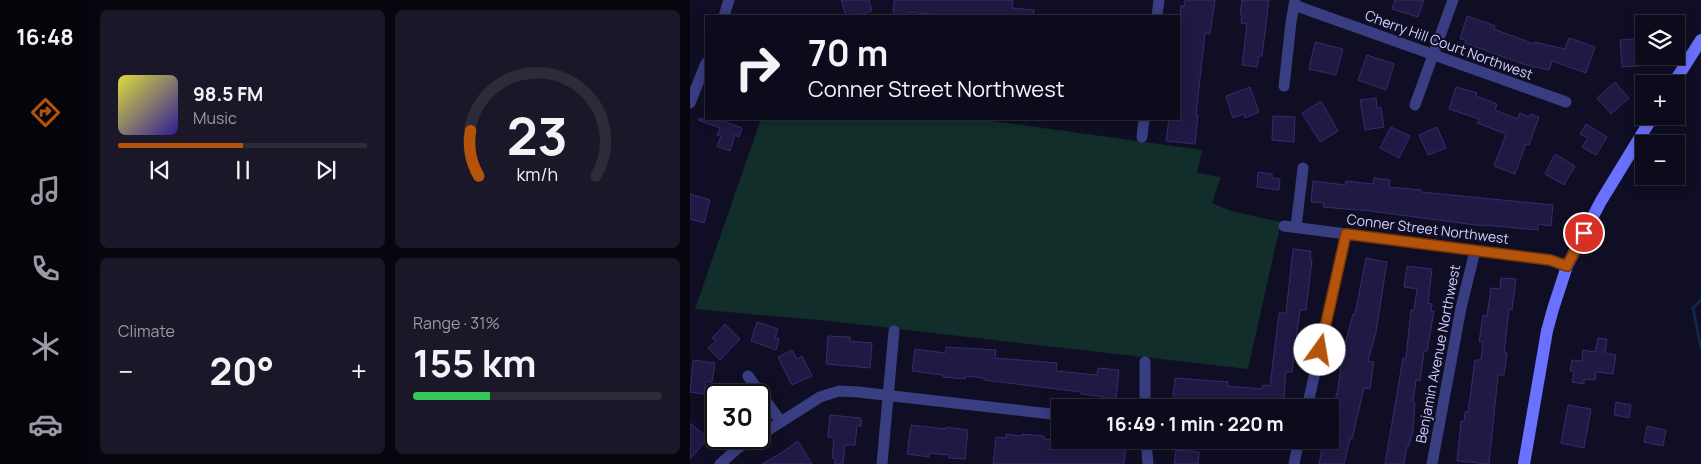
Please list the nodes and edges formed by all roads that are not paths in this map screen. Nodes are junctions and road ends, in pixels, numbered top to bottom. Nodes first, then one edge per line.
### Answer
1 (729, 0) edge
2 (1159, 0) edge
3 (1453, 0) edge
4 (1294, 3) edge
5 (724, 15) edge
6 (1157, 15) edge
7 (1701, 40) edge
8 (1434, 55) junction
9 (705, 66) edge
10 (1679, 75) edge
11 (1284, 86) dead end
12 (1566, 102) dead end
13 (690, 103) edge
14 (1415, 105) dead end
15 (1144, 120) edge
16 (1647, 125) edge
17 (1142, 137) dead end
18 (1303, 168) dead end
19 (1346, 234) junction
20 (1475, 251) junction
21 (1567, 266) junction
22 (894, 331) dead end
23 (1145, 362) dead end
24 (748, 376) dead end
25 (888, 396) junction
26 (1145, 399) edge
27 (1309, 399) edge
28 (1051, 415) edge
29 (781, 422) junction
30 (770, 429) edge
31 (737, 449) edge
32 (1147, 449) edge
33 (1297, 449) edge
34 (720, 464) edge
35 (882, 464) edge
36 (1148, 464) edge
37 (1294, 464) edge
38 (1432, 464) edge
39 (1524, 464) edge

1 - 5 street
2 - 6 street
3 - 8 street
4 - 8 street, Cherry Hill Court Northwest
4 - 11 street
7 - 10 street
8 - 12 street, Cherry Hill Court Northwest
8 - 14 street
9 - 13 street
15 - 17 street
16 - 21 street
18 - 19 street, Conner Street Northwest
19 - 20 street, Conner Street Northwest
19 - 27 street
20 - 21 street, Conner Street Northwest
20 - 38 street, Benjamin Avenue Northwest
21 - 39 street
22 - 25 street
23 - 26 street
24 - 29 street
25 - 28 street
25 - 29 street
25 - 35 street
29 - 30 street
31 - 34 street
32 - 36 street
33 - 37 street

